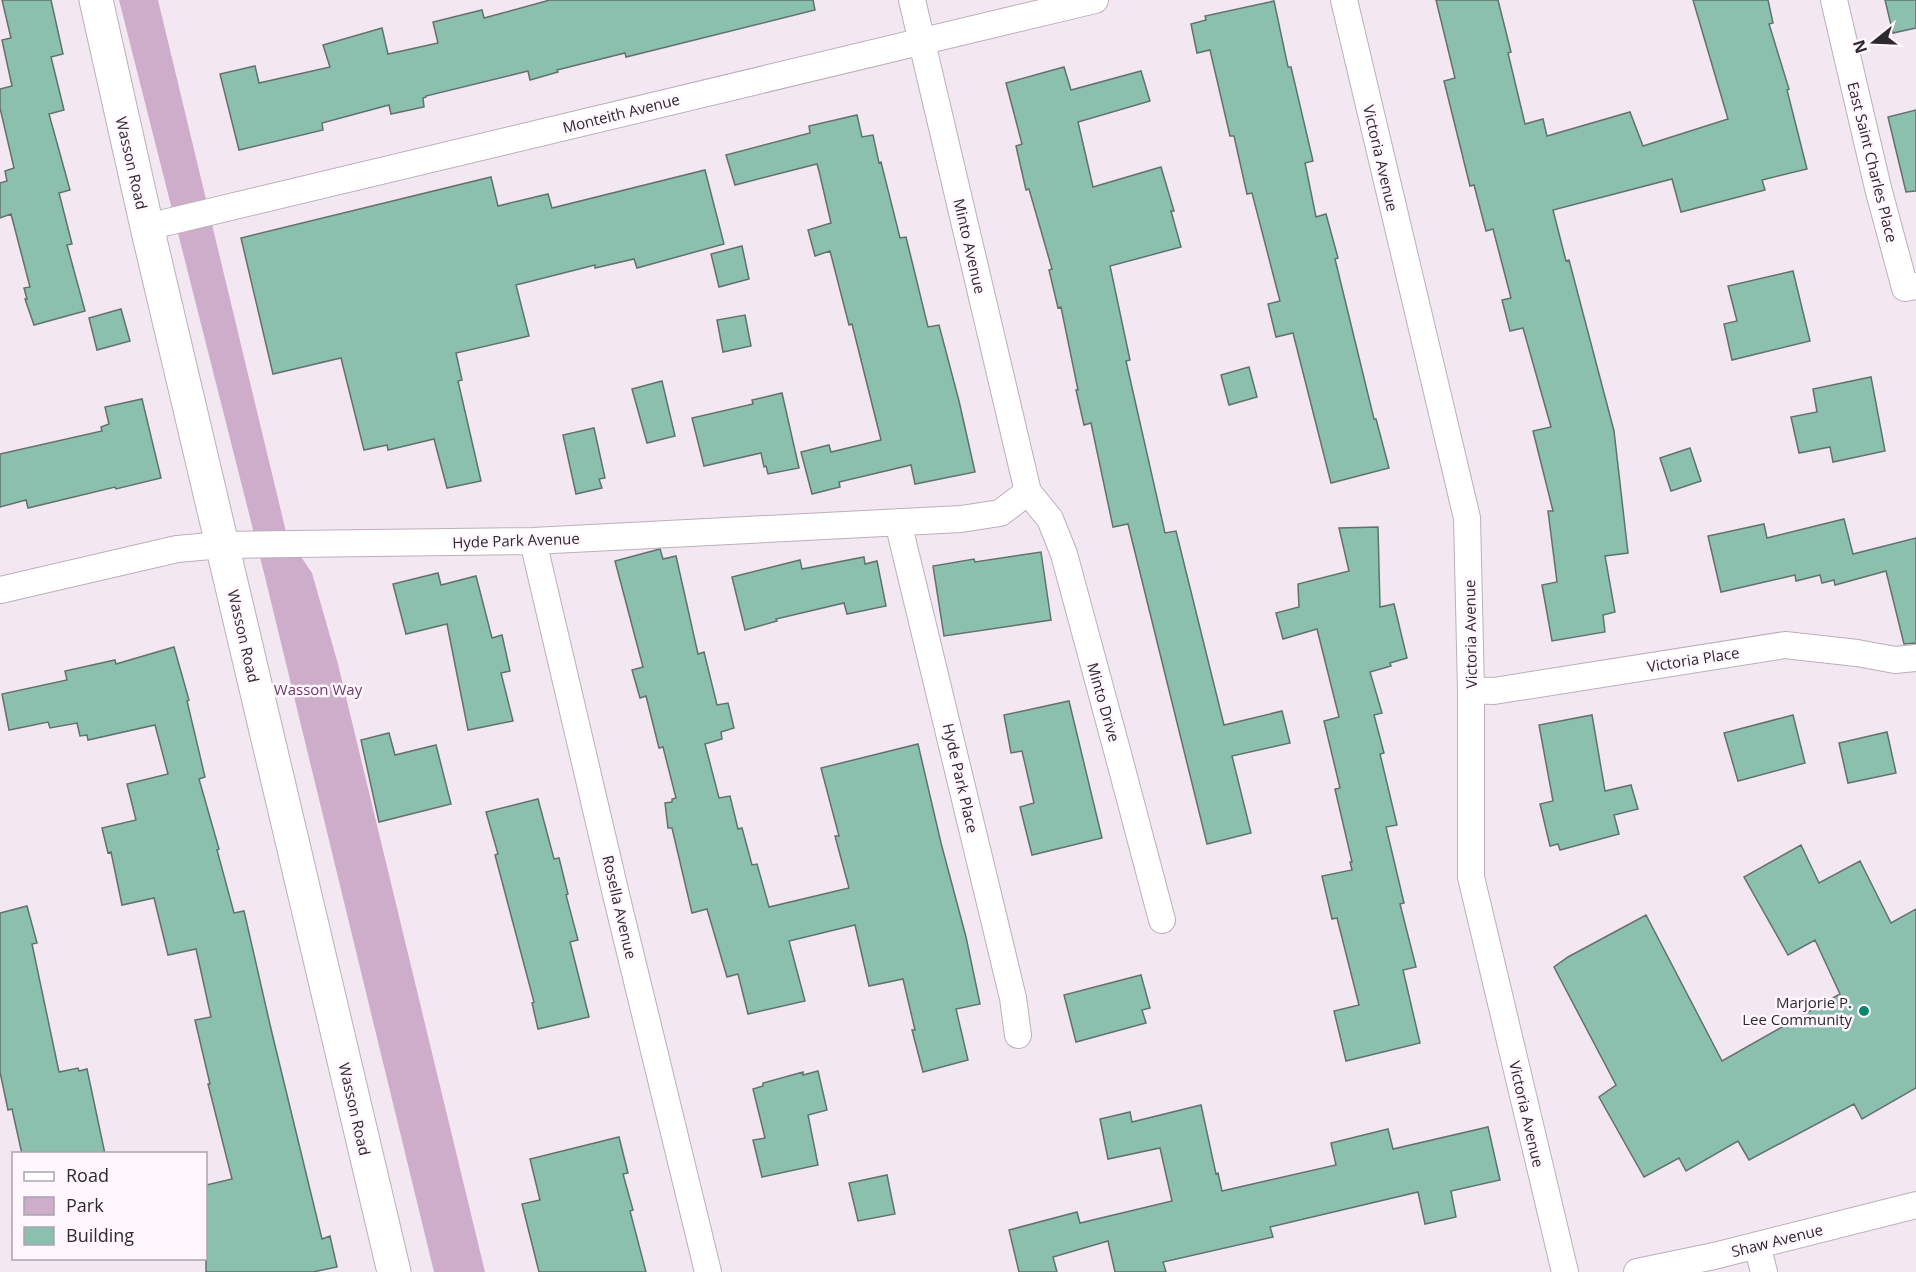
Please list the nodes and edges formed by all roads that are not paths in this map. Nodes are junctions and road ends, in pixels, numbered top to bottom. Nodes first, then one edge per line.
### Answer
1 (96, 0) edge
2 (912, 0) edge
3 (1095, 0) edge
4 (1344, 0) edge
5 (1834, 0) edge
6 (922, 42) junction
7 (147, 227) junction
8 (1911, 287) edge
9 (1028, 492) junction
10 (898, 522) junction
11 (533, 541) junction
12 (222, 545) junction
13 (0, 590) edge
14 (1916, 658) edge
15 (1471, 690) junction
16 (1161, 920) dead end
17 (1018, 1035) dead end
18 (1916, 1205) edge
19 (1757, 1245) junction
20 (394, 1272) edge
21 (708, 1272) edge
22 (1564, 1272) edge
23 (1637, 1272) edge
24 (1764, 1272) edge

1 - 7 street, Wasson Road
2 - 6 street, Minto Avenue
3 - 6 street, Monteith Avenue
4 - 15 street, Victoria Avenue
5 - 8 street, East Saint Charles Place
6 - 7 street, Monteith Avenue
6 - 9 street, Minto Avenue
7 - 12 street, Wasson Road
9 - 10 street, Hyde Park Avenue
9 - 16 street, Minto Drive
10 - 11 street, Hyde Park Avenue
10 - 17 street, Hyde Park Place
11 - 12 street, Hyde Park Avenue
11 - 21 street, Rosella Avenue
12 - 13 street, Hyde Park Avenue
12 - 20 street, Wasson Road
14 - 15 street, Victoria Place
15 - 22 street, Victoria Avenue
18 - 19 street, Shaw Avenue
19 - 23 street, Shaw Avenue
19 - 24 street

